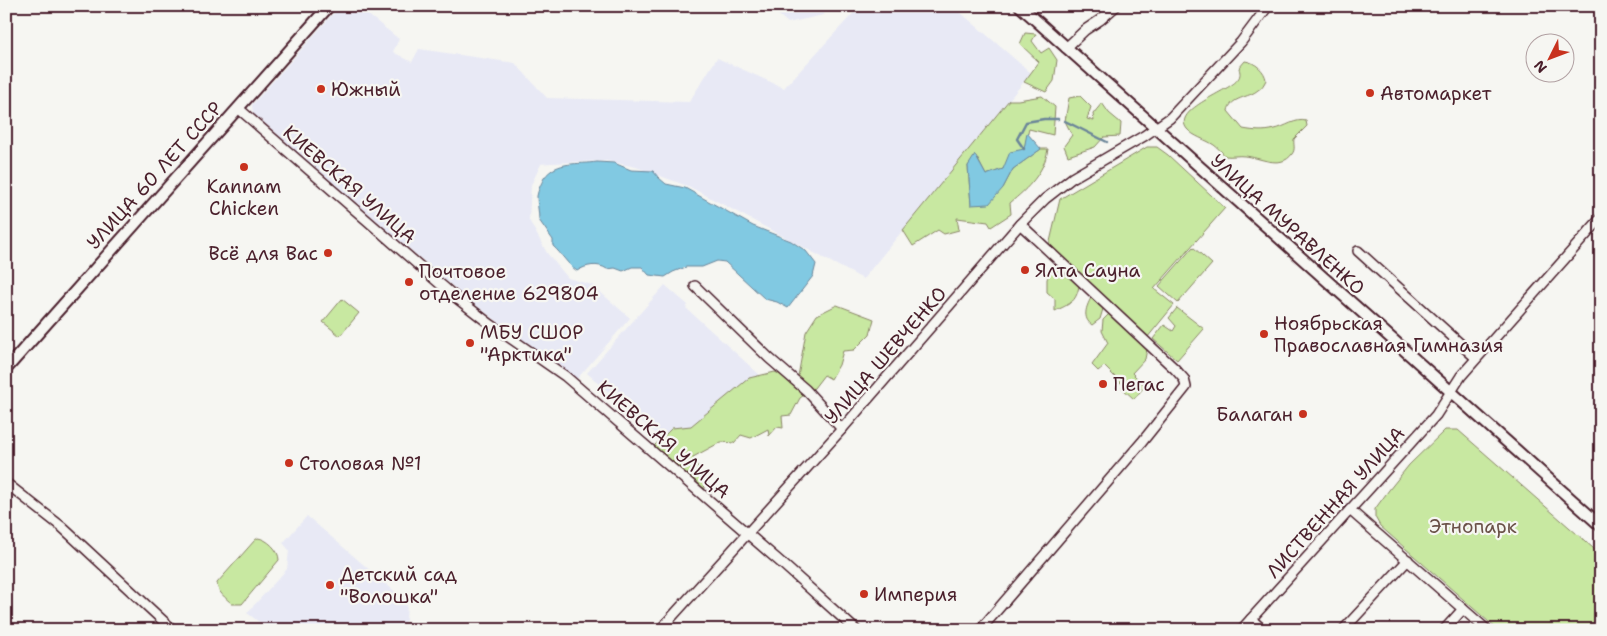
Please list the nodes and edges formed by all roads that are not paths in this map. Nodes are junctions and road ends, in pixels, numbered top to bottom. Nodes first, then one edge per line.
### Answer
1 (329, 6) edge
2 (1020, 6) edge
3 (1116, 6) edge
4 (1268, 6) edge
5 (1066, 48) junction
6 (238, 108) junction
7 (1156, 129) junction
8 (1601, 218) edge
9 (1020, 224) junction
10 (1358, 251) dead end
11 (695, 286) dead end
12 (1476, 358) junction
13 (6, 369) edge
14 (1450, 393) junction
15 (842, 429) junction
16 (6, 483) edge
17 (1350, 510) junction
18 (1601, 526) edge
19 (747, 533) junction
20 (1408, 560) junction
21 (1463, 609) junction
22 (1251, 619) junction
23 (173, 630) edge
24 (660, 630) edge
25 (856, 630) edge
26 (980, 630) edge
27 (1241, 630) edge
28 (1263, 630) edge
29 (1343, 630) edge
30 (1444, 630) edge
31 (1487, 630) edge

1 - 6 main road, УЛИЦА 60 ЛЕТ СССР
2 - 5 main road, УЛИЦА МУРАВЛЕНКО
3 - 5 street
4 - 7 street, УЛИЦА ШЕВЧЕНКО
5 - 7 main road, УЛИЦА МУРАВЛЕНКО
6 - 13 main road, УЛИЦА 60 ЛЕТ СССР
6 - 19 street, КИЕВСКАЯ УЛИЦА
7 - 9 street, УЛИЦА ШЕВЧЕНКО
7 - 14 main road, УЛИЦА МУРАВЛЕНКО
8 - 12 street, ЛИСТВЕННАЯ УЛИЦА
9 - 15 street, УЛИЦА ШЕВЧЕНКО
9 - 26 street
10 - 12 street
11 - 15 street
12 - 14 street, ЛИСТВЕННАЯ УЛИЦА
14 - 17 street, ЛИСТВЕННАЯ УЛИЦА
14 - 18 main road, УЛИЦА МУРАВЛЕНКО
15 - 19 street, УЛИЦА ШЕВЧЕНКО
16 - 23 street
17 - 20 street
17 - 22 street, ЛИСТВЕННАЯ УЛИЦА
19 - 24 street, УЛИЦА ШЕВЧЕНКО
19 - 25 street, КИЕВСКАЯ УЛИЦА
20 - 21 street
20 - 29 street
21 - 30 street
21 - 31 street
22 - 27 street, ЛИСТВЕННАЯ УЛИЦА
22 - 28 street

